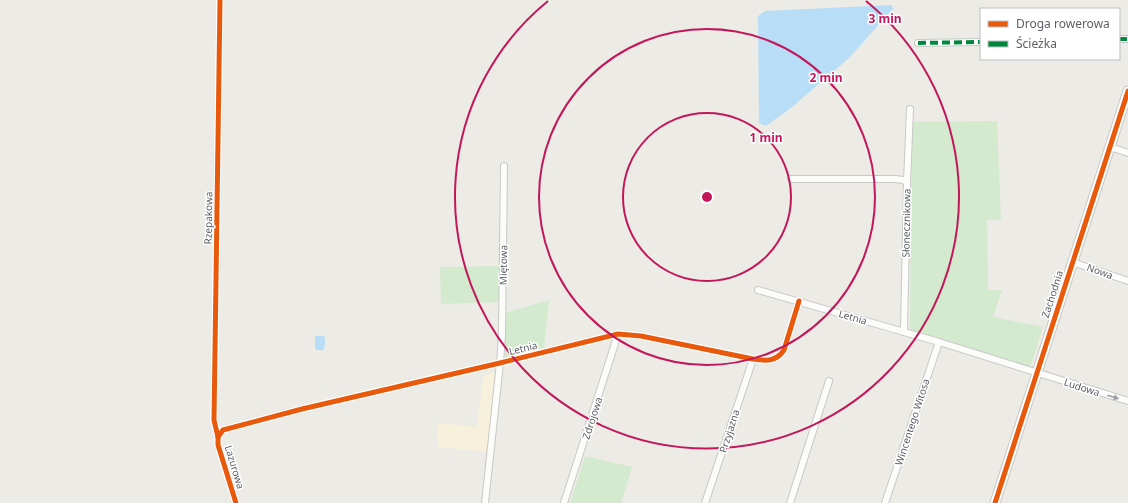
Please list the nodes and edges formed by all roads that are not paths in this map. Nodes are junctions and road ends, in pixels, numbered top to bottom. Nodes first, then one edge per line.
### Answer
1 (220, 0) edge
2 (980, 42) edge
3 (918, 43) dead end
4 (1128, 91) edge
5 (910, 109) dead end
6 (1110, 147) junction
7 (1128, 153) edge
8 (504, 166) dead end
9 (792, 179) dead end
10 (907, 183) junction
11 (1072, 262) junction
12 (1128, 281) edge
13 (758, 290) dead end
14 (799, 301) junction
15 (904, 332) junction
16 (618, 334) junction
17 (939, 342) junction
18 (753, 359) junction
19 (500, 363) junction
20 (1036, 372) junction
21 (829, 381) dead end
22 (1128, 401) edge
23 (218, 437) junction
24 (236, 503) edge
25 (485, 503) edge
26 (564, 503) edge
27 (705, 503) edge
28 (790, 503) edge
29 (885, 503) edge
30 (994, 503) edge

1 - 23 street, Rzepakowa
2 - 3 street
4 - 6 street, Zachodnia
5 - 10 street
6 - 7 street
6 - 11 street, Zachodnia
8 - 19 street, Miętowa
9 - 10 street, Słonecznikowa
10 - 15 street, Słonecznikowa
11 - 12 street, Nowa
11 - 20 street, Zachodnia
13 - 14 street
14 - 15 street, Letnia
14 - 18 street, Letnia
15 - 17 street, Letnia
16 - 18 street, Letnia
16 - 19 street, Letnia
16 - 26 street, Zdrojowa
17 - 20 street, Letnia
17 - 29 street, Wincentego Witosa
18 - 27 street, Przyjazna
19 - 23 street, Letnia
19 - 25 street, Miętowa
20 -> 22 street, Ludowa
20 - 30 street, Zachodnia
21 - 28 street
23 - 24 street, Lazurowa

